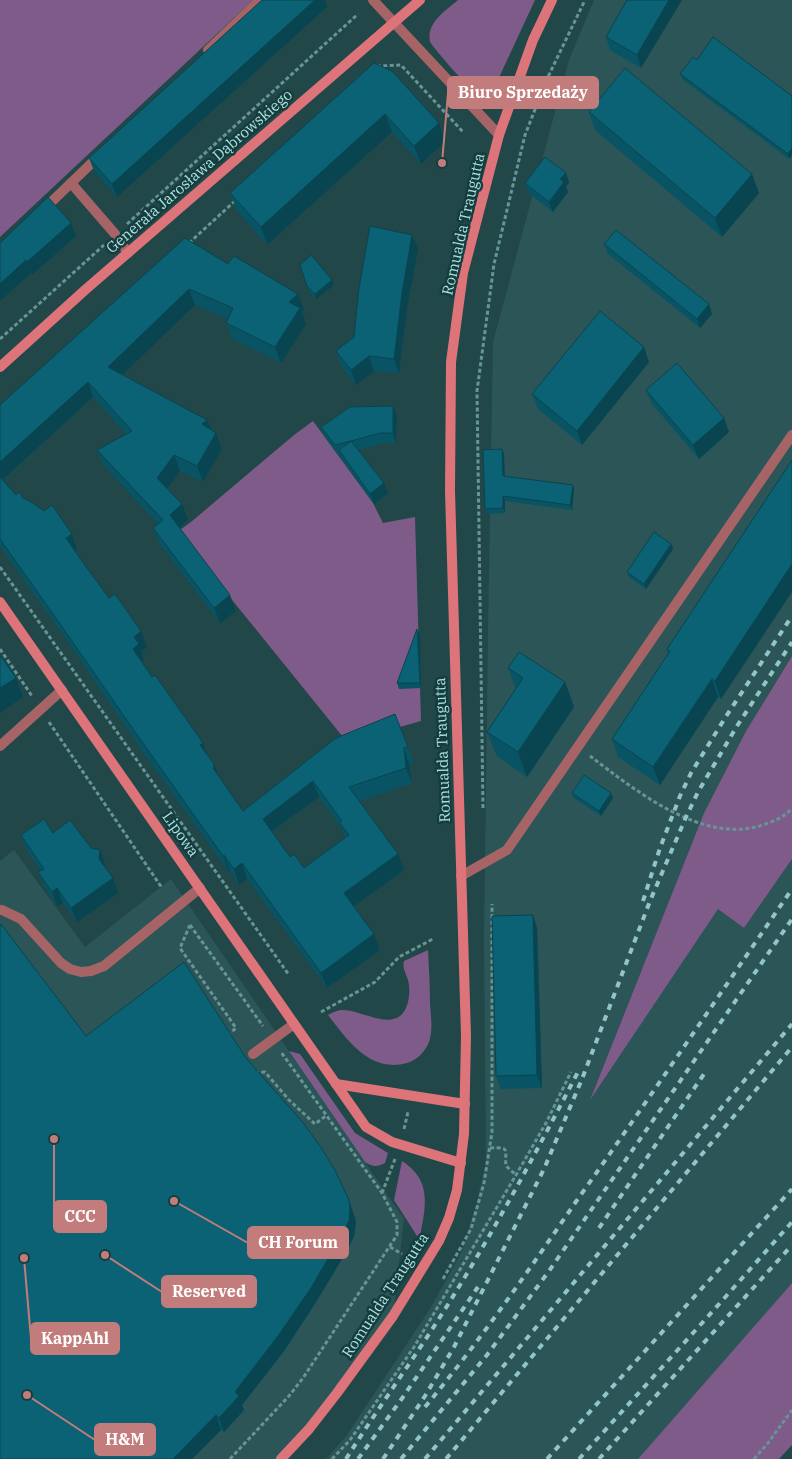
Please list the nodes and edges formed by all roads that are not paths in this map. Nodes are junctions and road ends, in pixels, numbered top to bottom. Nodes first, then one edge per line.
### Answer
1 (260, 0) edge
2 (373, 0) edge
3 (420, 0) edge
4 (552, 0) edge
5 (394, 22) junction
6 (204, 54) edge
7 (499, 135) junction
8 (106, 149) edge
9 (71, 182) junction
10 (35, 217) edge
11 (128, 253) junction
12 (0, 367) edge
13 (792, 435) edge
14 (0, 602) edge
15 (62, 690) junction
16 (0, 746) edge
17 (461, 876) junction
18 (200, 888) junction
19 (0, 910) edge
20 (294, 1024) junction
21 (253, 1054) dead end
22 (336, 1084) junction
23 (465, 1104) junction
24 (461, 1164) junction
25 (281, 1459) edge

1 - 6 street
2 - 5 street
3 - 5 main road, Generała Jarosława Dąbrowskiego
4 - 7 main road, Romualda Traugutta
5 - 7 street
5 - 11 main road, Generała Jarosława Dąbrowskiego
7 - 17 main road, Romualda Traugutta
8 - 9 street
9 - 10 street
9 - 11 street
11 - 12 main road, Generała Jarosława Dąbrowskiego
13 - 17 street
14 - 15 main road, Lipowa
15 - 16 street
15 - 18 main road, Lipowa
17 - 23 main road, Romualda Traugutta
18 - 19 street
18 - 20 main road, Lipowa
20 - 21 street
20 - 22 main road, Lipowa
22 - 23 main road
22 - 24 main road, Lipowa
23 - 24 main road, Romualda Traugutta
24 - 25 main road, Romualda Traugutta

